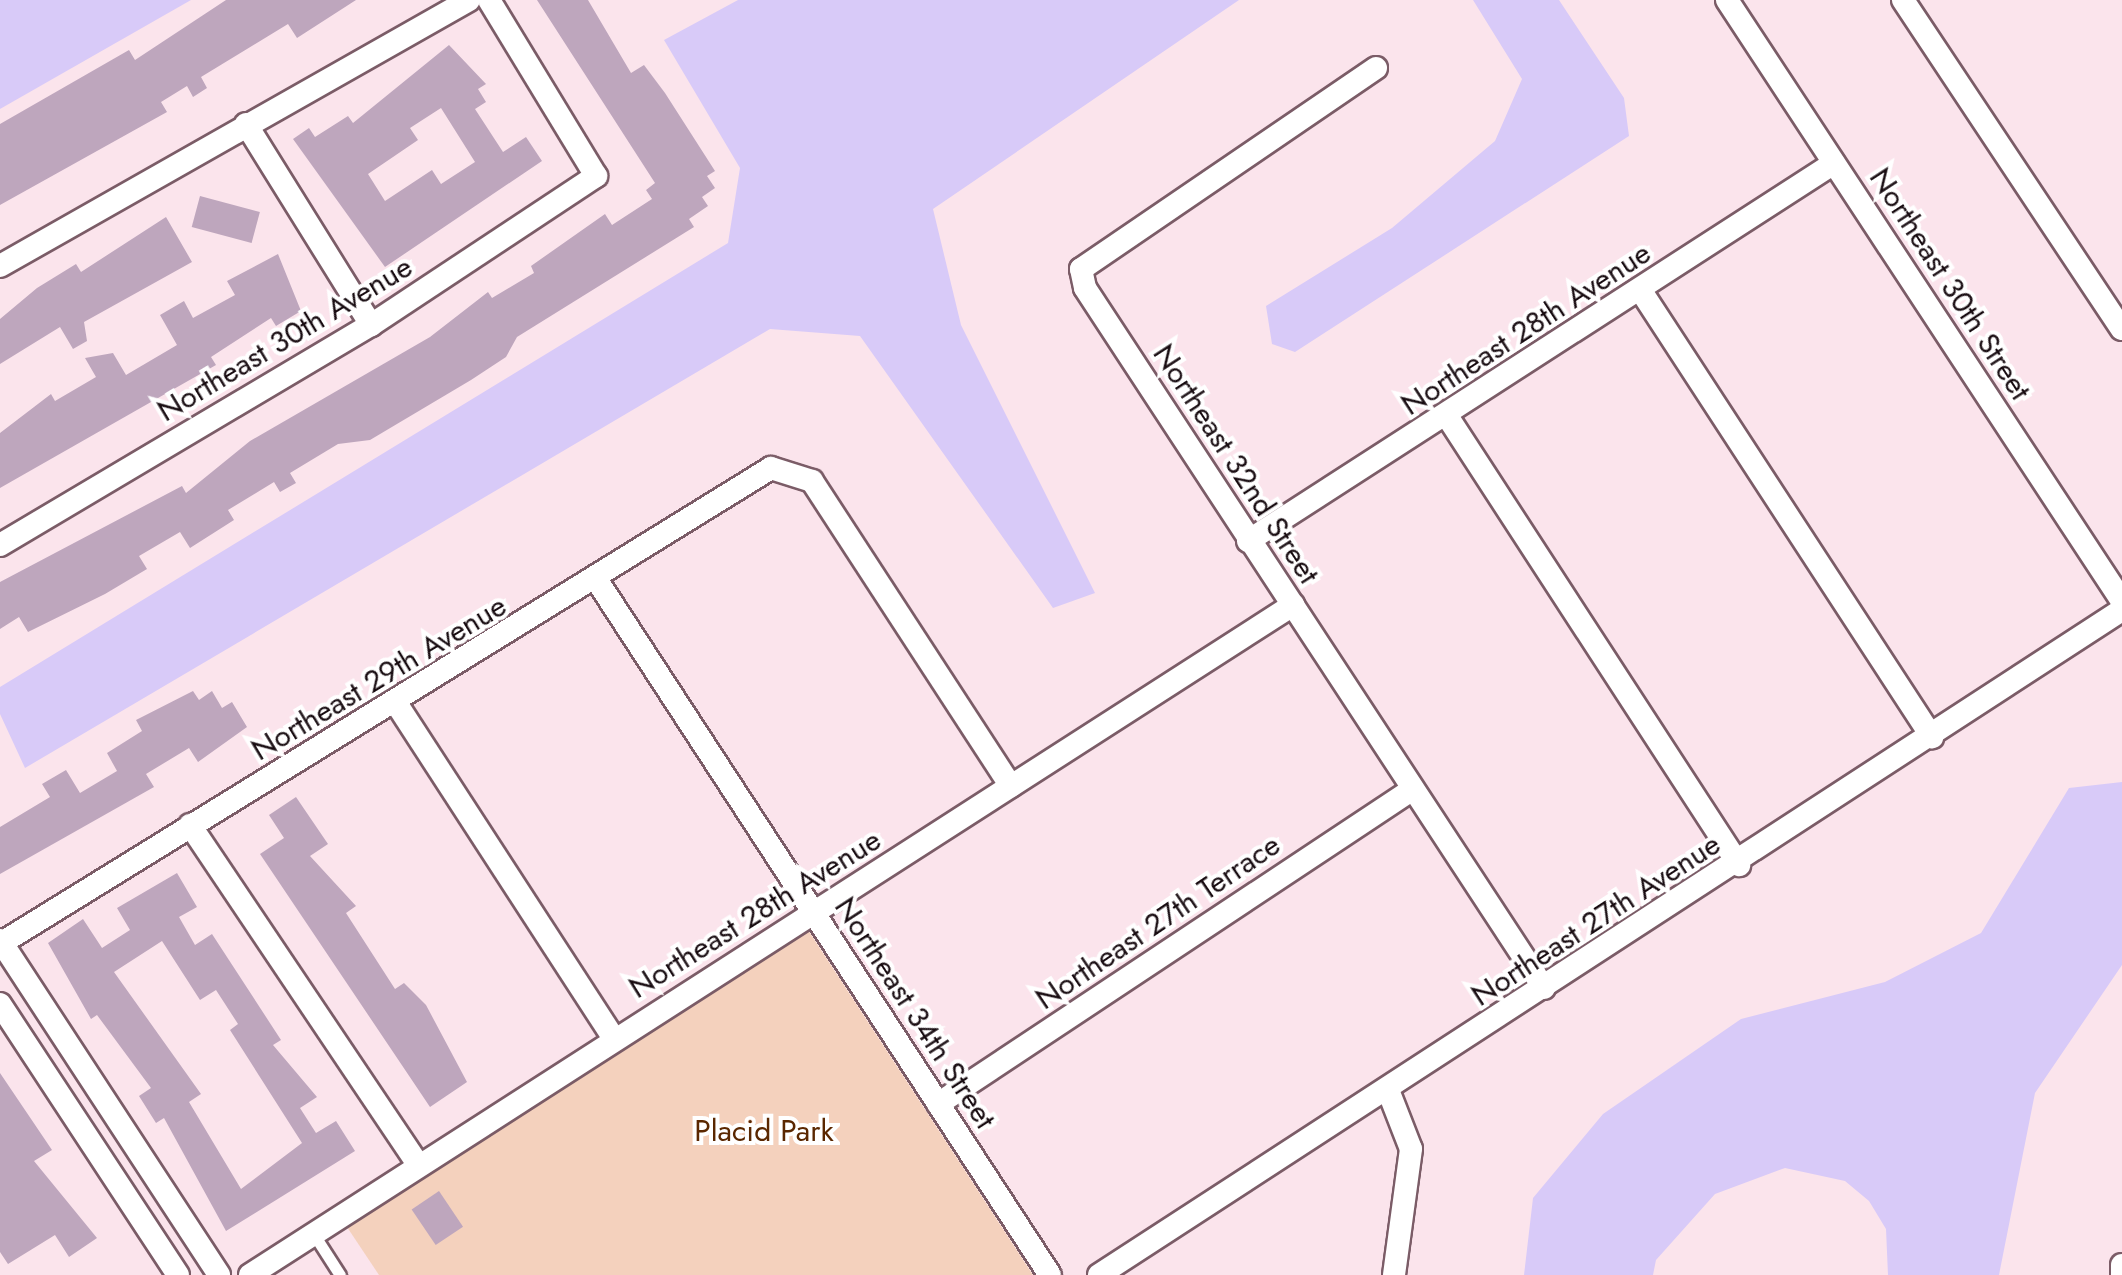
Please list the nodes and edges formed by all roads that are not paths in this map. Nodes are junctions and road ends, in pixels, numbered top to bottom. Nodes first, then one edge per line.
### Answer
1 (469, 0) edge
2 (489, 0) edge
3 (1727, 0) edge
4 (1903, 0) edge
5 (1376, 68) dead end
6 (246, 124) junction
7 (1834, 163) junction
8 (0, 266) edge
9 (1641, 292) junction
10 (371, 325) junction
11 (2122, 329) edge
12 (1448, 416) junction
13 (1248, 540) junction
14 (0, 544) edge
15 (598, 582) junction
16 (2122, 601) edge
17 (1292, 606) junction
18 (2122, 610) edge
19 (396, 703) junction
20 (1932, 737) junction
21 (1011, 786) junction
22 (1410, 791) junction
23 (190, 825) junction
24 (1739, 865) junction
25 (814, 913) junction
26 (1, 942) edge
27 (1544, 988) junction
28 (0, 1004) edge
29 (614, 1039) junction
30 (1388, 1090) junction
31 (938, 1104) junction
32 (418, 1164) junction
33 (313, 1234) junction
34 (2122, 1265) edge
35 (178, 1275) edge
36 (219, 1275) edge
37 (250, 1275) edge
38 (340, 1275) edge
39 (1050, 1275) edge
40 (1099, 1275) edge
41 (1394, 1275) edge
42 (2122, 1275) edge

1 - 6 street
2 - 10 street, Northeast 30th Avenue
3 - 7 street, Northeast 30th Street
4 - 11 street
5 - 13 street, Northeast 32nd Street
6 - 8 street
6 - 10 street
7 - 9 street, Northeast 28th Avenue
7 - 16 street, Northeast 30th Street
9 - 12 street, Northeast 28th Avenue
9 - 20 street
10 - 14 street, Northeast 30th Avenue
12 - 13 street, Northeast 28th Avenue
12 - 24 street
13 - 17 street, Northeast 32nd Street
15 - 19 street, Northeast 29th Avenue
15 - 21 street, Northeast 29th Avenue
15 - 25 street, Northeast 34th Street
17 - 21 street, Northeast 28th Avenue
17 - 22 street, Northeast 32nd Street
18 - 20 street, Northeast 27th Avenue
19 - 23 street, Northeast 29th Avenue
19 - 29 street
20 - 24 street, Northeast 27th Avenue
21 - 25 street, Northeast 28th Avenue
22 - 27 street, Northeast 32nd Street
22 - 31 street, Northeast 27th Terrace
23 - 26 street, Northeast 29th Avenue
23 - 32 street
24 - 27 street, Northeast 27th Avenue
25 - 29 street, Northeast 28th Avenue
25 - 31 street, Northeast 34th Street
26 - 36 street
27 - 30 street, Northeast 27th Avenue
28 - 35 street
29 - 32 street, Northeast 28th Avenue
30 - 40 street, Northeast 27th Avenue
30 - 41 street
31 - 39 street, Northeast 34th Street
32 - 33 street, Northeast 28th Avenue
33 - 37 street, Northeast 28th Avenue
33 - 38 lane
34 - 42 street

